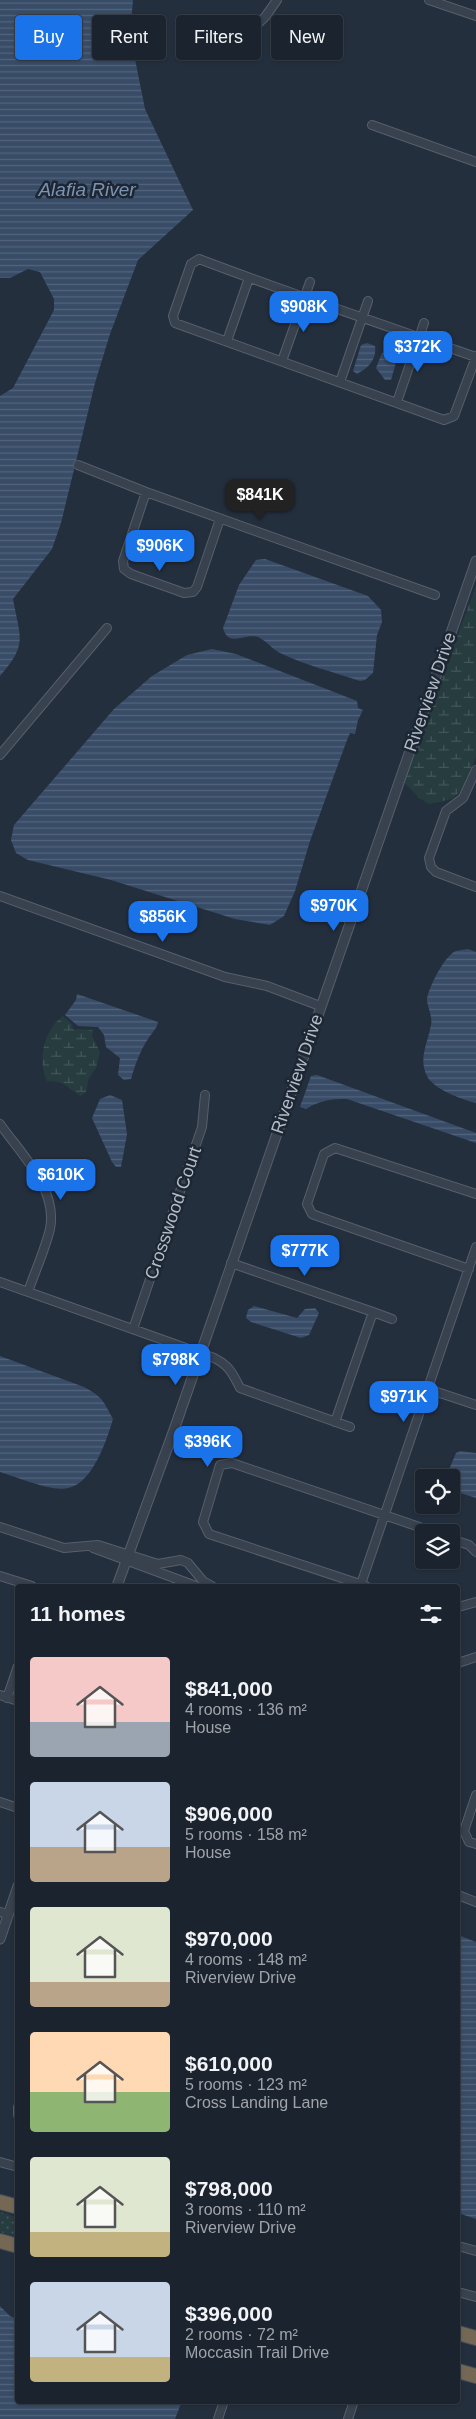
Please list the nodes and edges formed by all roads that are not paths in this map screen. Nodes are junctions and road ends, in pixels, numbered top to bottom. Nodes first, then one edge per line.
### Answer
1 (277, 0) edge
2 (430, 0) edge
3 (476, 16) edge
4 (261, 21) edge
5 (372, 125) dead end
6 (476, 162) edge
7 (249, 278) junction
8 (310, 282) dead end
9 (305, 297) junction
10 (368, 301) dead end
11 (363, 318) junction
12 (424, 323) dead end
13 (418, 337) junction
14 (227, 341) junction
15 (476, 357) edge
16 (282, 361) junction
17 (340, 382) junction
18 (397, 402) junction
19 (78, 465) dead end
20 (146, 492) junction
21 (220, 519) junction
22 (476, 562) edge
23 (436, 595) dead end
24 (107, 628) dead end
25 (0, 755) edge
26 (476, 770) edge
27 (476, 887) edge
28 (0, 896) edge
29 (320, 1006) junction
30 (205, 1096) dead end
31 (0, 1124) edge
32 (476, 1194) edge
33 (476, 1247) edge
34 (231, 1263) junction
35 (468, 1268) junction
36 (0, 1282) edge
37 (28, 1292) junction
38 (373, 1312) junction
39 (392, 1319) dead end
40 (133, 1329) junction
41 (200, 1352) junction
42 (428, 1388) junction
43 (476, 1405) edge
44 (335, 1422) junction
45 (350, 1428) dead end
46 (384, 1515) junction
47 (415, 1526) edge
48 (0, 1527) edge
49 (460, 1542) edge
50 (476, 1552) edge
51 (127, 1557) junction
52 (194, 1568) junction
53 (0, 1576) edge
54 (186, 1582) junction
55 (26, 1584) edge
56 (118, 1584) edge
57 (191, 1584) edge
58 (208, 1584) edge
59 (360, 1584) edge
60 (363, 1584) edge
61 (476, 1602) edge
62 (460, 1606) edge
63 (476, 1657) edge
64 (460, 1662) edge
65 (15, 1672) edge
66 (4, 1696) edge
67 (476, 1795) edge
68 (0, 1802) edge
69 (15, 1807) edge
70 (476, 1844) edge
71 (15, 1892) edge
72 (460, 1896) edge
73 (476, 1902) edge
74 (4, 1913) edge
75 (0, 1939) edge
76 (0, 2162) edge
77 (15, 2165) edge
78 (0, 2202) edge
79 (15, 2206) edge
80 (0, 2241) edge
81 (15, 2245) edge
82 (460, 2247) edge
83 (476, 2251) edge
84 (460, 2293) edge
85 (476, 2297) edge
86 (460, 2333) edge
87 (476, 2338) edge
88 (460, 2372) edge
89 (476, 2376) edge
90 (223, 2404) edge
91 (353, 2404) edge
92 (350, 2418) edge
93 (218, 2419) edge

1 - 4 street
2 - 3 street
5 - 6 street
7 - 9 street
7 - 14 street
7 - 14 street
8 - 9 street
9 - 11 street
9 - 16 street
10 - 11 street
11 - 13 street
11 - 17 street
12 - 13 street
13 - 15 street
13 - 18 street
14 - 16 street
15 - 18 street
16 - 17 street
17 - 18 street
19 - 20 street
20 - 21 street
20 - 21 street
21 - 23 street
22 - 29 street, Riverview Drive
24 - 25 street
26 - 27 street
28 - 29 street
29 - 34 street, Riverview Drive
30 - 40 street, Crosswood Court
31 - 37 street
32 - 35 street
33 - 35 street
34 - 38 street
34 - 41 street, Riverview Drive
35 - 42 street
36 - 37 street
37 - 40 street
38 - 39 street
38 - 44 street
40 - 41 street
41 - 44 street
41 - 51 street, Riverview Drive
42 - 43 street
42 - 46 street
44 - 45 street
46 - 47 street
46 - 59 street
46 - 60 street
48 - 51 street
49 - 50 street
51 - 52 street
51 - 54 street
51 - 56 street, Riverview Drive
52 - 54 street
52 - 58 street
53 - 55 street
54 - 57 street
61 - 62 street
63 - 64 street
65 - 66 street
67 - 70 street
68 - 69 street
71 - 74 street
72 - 73 street
74 - 75 street
76 - 77 street
78 - 79 highway
80 - 81 highway
82 - 83 street
84 - 85 street
86 - 87 highway
88 - 89 highway
90 - 93 street
91 - 92 street

